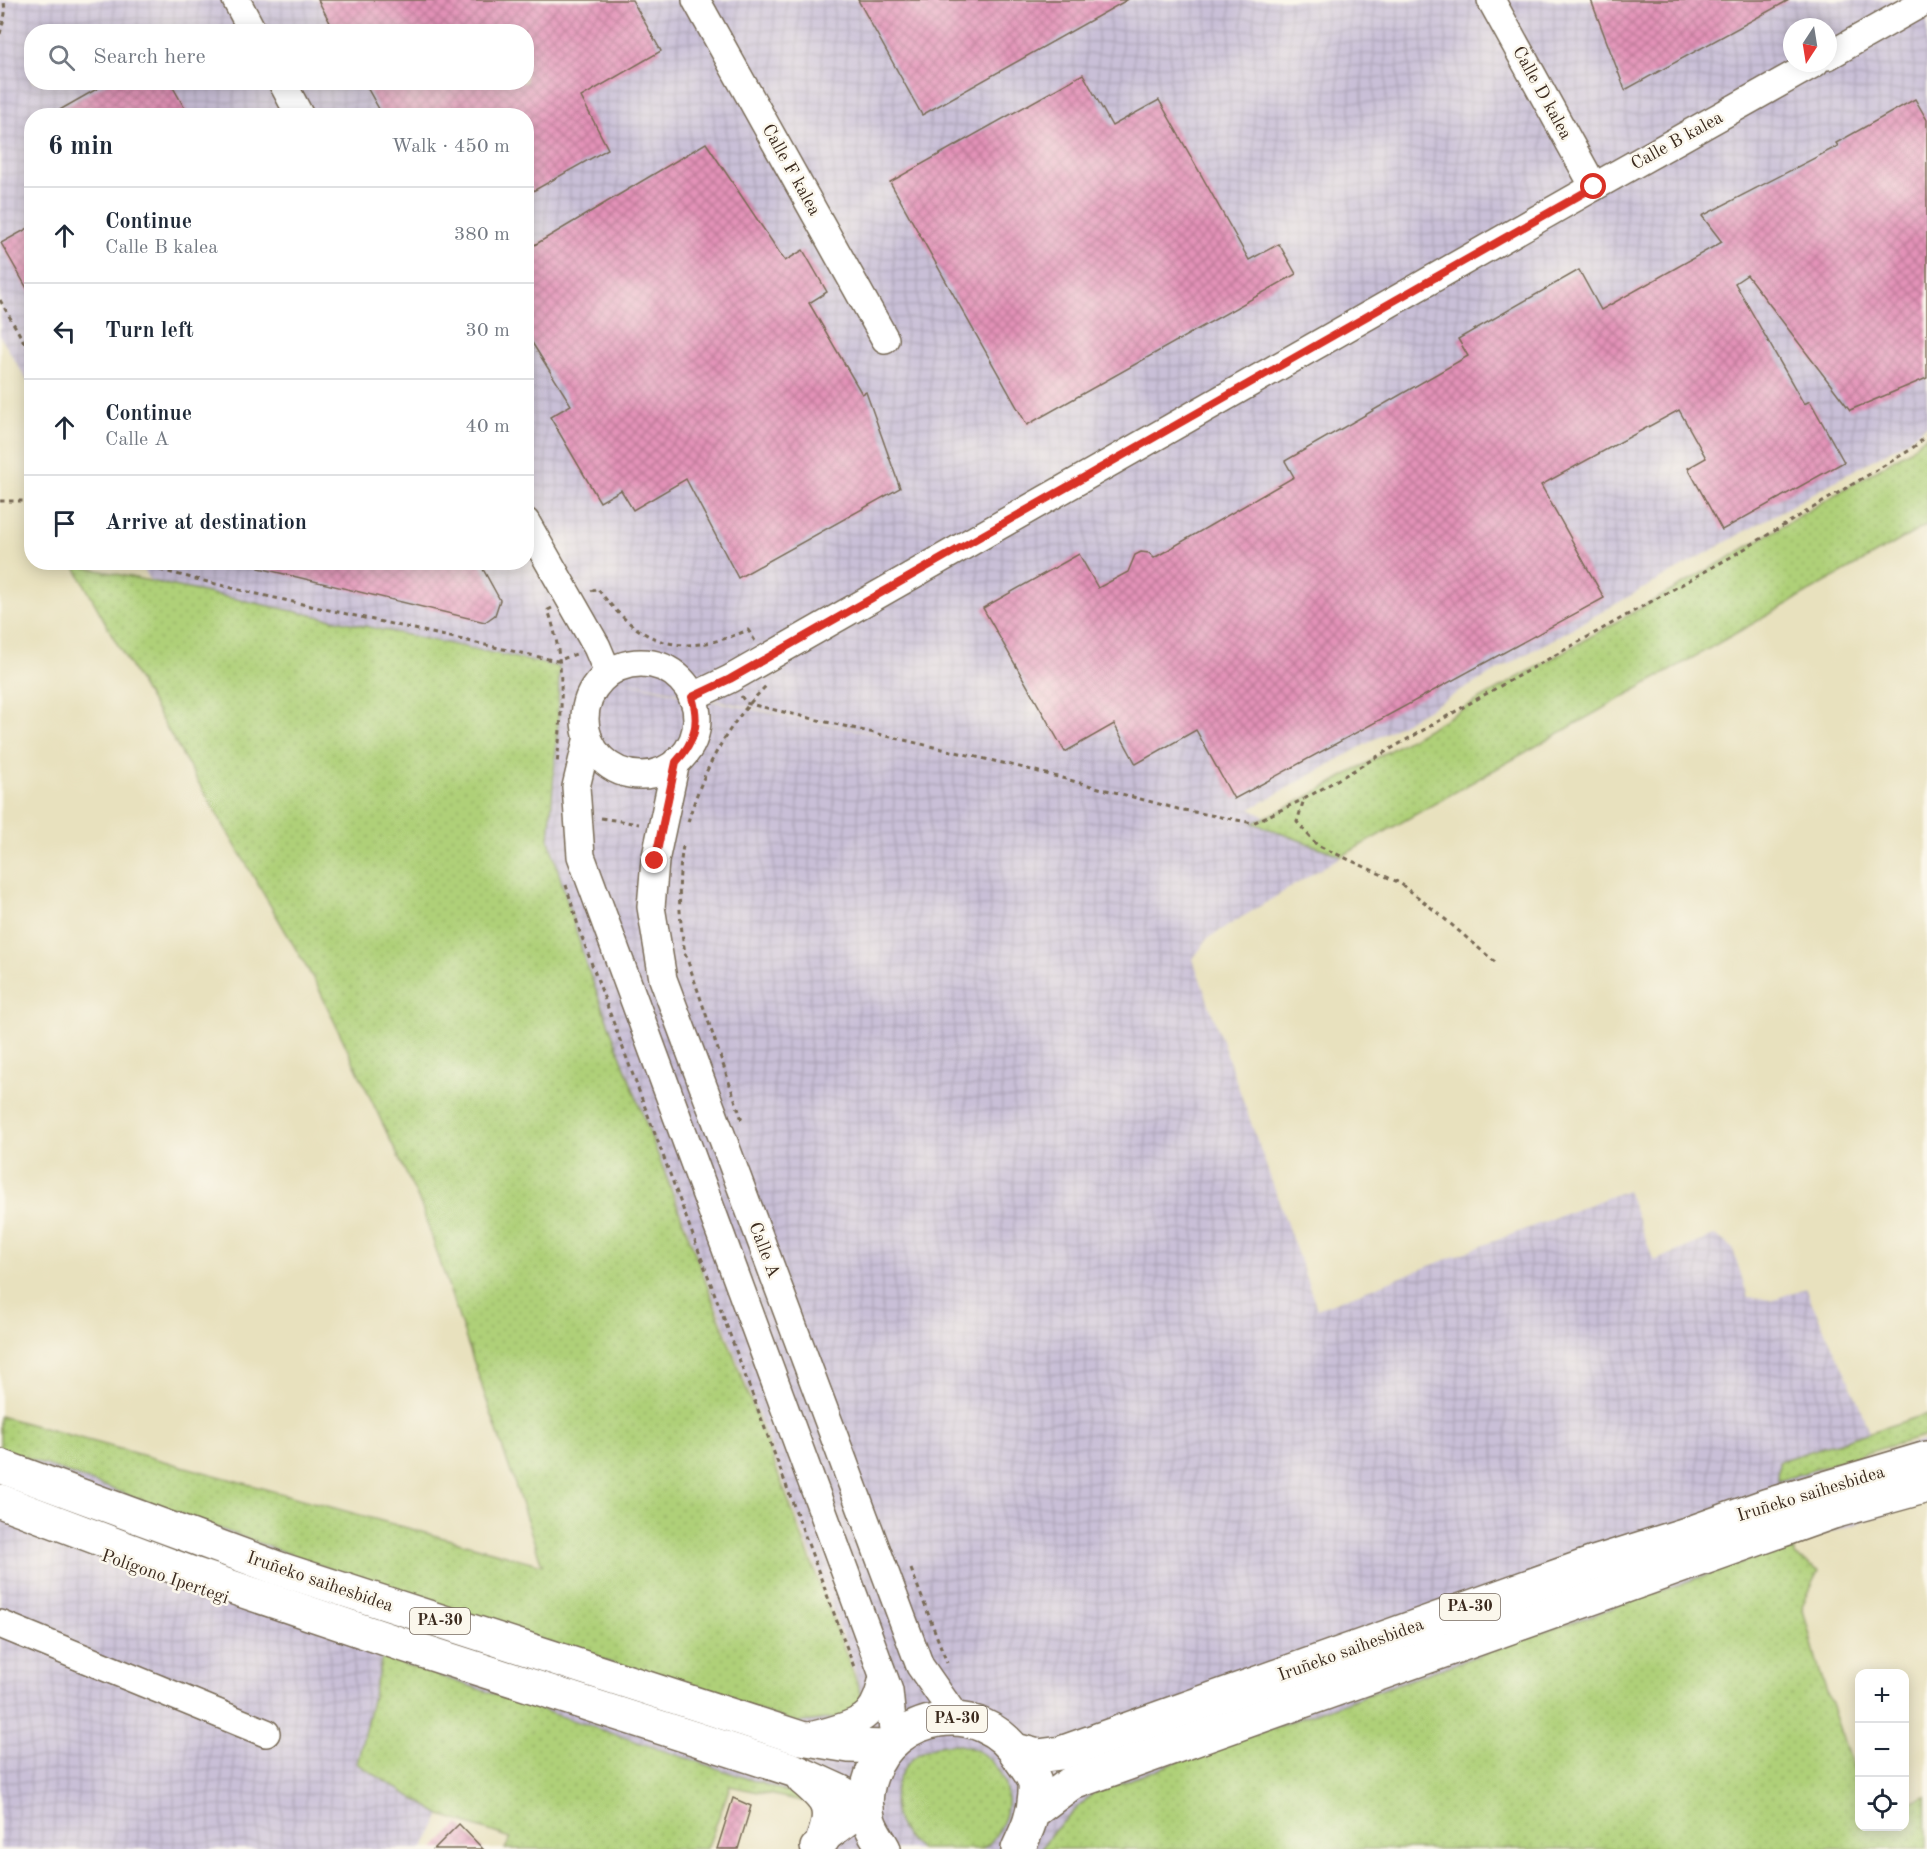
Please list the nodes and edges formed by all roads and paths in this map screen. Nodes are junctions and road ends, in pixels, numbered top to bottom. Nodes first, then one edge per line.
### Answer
1 (4, 0) edge
2 (236, 0) edge
3 (696, 0) edge
4 (1491, 0) edge
5 (1927, 0) edge
6 (249, 24) edge
7 (0, 33) edge
8 (1837, 51) edge
9 (1799, 72) edge
10 (286, 90) edge
11 (296, 108) edge
12 (1594, 187) junction
13 (0, 300) edge
14 (885, 339) dead end
15 (24, 342) edge
16 (1927, 436) edge
17 (0, 501) edge
18 (24, 501) edge
19 (534, 536) edge
20 (160, 570) edge
21 (570, 600) junction
22 (597, 647) junction
23 (766, 658) junction
24 (608, 673) junction
25 (730, 679) junction
26 (692, 697) junction
27 (749, 703) junction
28 (588, 737) junction
29 (676, 762) junction
30 (1304, 800) junction
31 (577, 814) junction
32 (674, 830) junction
33 (1495, 962) dead end
34 (744, 1128) dead end
35 (1927, 1458) edge
36 (0, 1466) edge
37 (1927, 1486) edge
38 (0, 1501) edge
39 (0, 1518) edge
40 (912, 1569) dead end
41 (334, 1621) junction
42 (0, 1624) edge
43 (951, 1673) dead end
44 (883, 1677) junction
45 (957, 1719) junction
46 (266, 1733) dead end
47 (801, 1738) junction
48 (890, 1743) junction
49 (1015, 1750) junction
50 (793, 1770) junction
51 (867, 1808) junction
52 (1034, 1811) junction
53 (818, 1844) edge
54 (884, 1849) edge
55 (1018, 1849) edge

1 - 7 path
2 - 6 street
3 - 14 street, Calle F kalea
4 - 12 street, Calle D kalea
5 - 8 street
9 - 12 street, Calle B kalea
10 - 11 street
12 - 23 street, Calle B kalea
13 - 15 path
16 - 30 path
17 - 18 path
19 - 21 street
20 - 22 path
21 - 22 street
21 - 23 path
22 - 24 street
23 - 25 street, Calle B kalea
23 - 27 path
24 - 26 street
24 - 28 street
25 - 26 street, Calle B kalea
25 - 27 path
26 - 29 street
27 - 30 path
27 - 32 path
28 - 29 street
28 - 31 street, Calle A
29 - 32 street, Calle A
30 - 33 path
31 - 32 path
31 - 44 street, Calle A
32 - 34 path
32 - 45 street, Calle A
35 - 49 highway, Iruñeko saihesbidea / PA-30
36 - 47 highway, Iruñeko saihesbidea / PA-30
37 - 52 highway, Iruñeko saihesbidea / PA-30
38 - 41 highway, Iruñeko saihesbidea / PA-30
39 - 41 street, Polígono Ipertegi
40 - 43 path
41 - 50 highway, Iruñeko saihesbidea / PA-30
42 - 46 street
44 - 47 street
44 - 48 street, Calle A
45 - 48 highway, PA-30
45 - 49 highway, PA-30
47 - 48 highway, Iruñeko saihesbidea / PA-30
48 - 51 highway
49 - 52 highway, PA-30
50 - 51 highway, Iruñeko saihesbidea / PA-30
50 - 53 highway, Iruñeko saihesbidea / PA-30
51 - 53 street
51 - 54 highway
52 - 55 highway, PA-30

